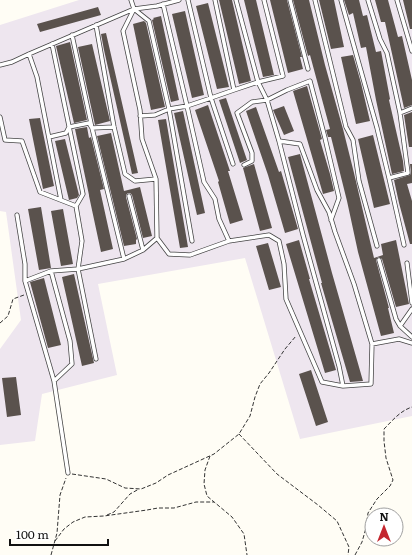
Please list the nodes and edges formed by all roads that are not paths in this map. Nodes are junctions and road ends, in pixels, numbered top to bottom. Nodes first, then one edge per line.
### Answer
1 (132, 0) edge
2 (179, 0) edge
3 (188, 0) edge
4 (215, 0) edge
5 (236, 0) edge
6 (264, 0) edge
7 (290, 0) edge
8 (314, 0) edge
9 (341, 0) edge
10 (368, 0) edge
11 (397, 0) edge
12 (163, 4) junction
13 (134, 9) junction
14 (96, 25) junction
15 (72, 35) junction
16 (52, 44) junction
17 (412, 51) edge
18 (29, 54) junction
19 (0, 65) edge
20 (308, 69) dead end
21 (258, 82) junction
22 (234, 90) junction
23 (211, 98) junction
24 (267, 100) junction
25 (187, 106) junction
26 (412, 108) edge
27 (169, 109) junction
28 (400, 113) junction
29 (140, 116) junction
30 (0, 117) edge
31 (69, 127) junction
32 (114, 127) junction
33 (92, 128) junction
34 (49, 137) junction
35 (279, 142) junction
36 (233, 164) dead end
37 (244, 165) dead end
38 (389, 178) junction
39 (156, 179) junction
40 (129, 196) dead end
41 (61, 200) junction
42 (76, 206) junction
43 (17, 215) dead end
44 (331, 220) junction
45 (157, 238) junction
46 (192, 241) dead end
47 (229, 241) junction
48 (404, 244) dead end
49 (377, 246) dead end
50 (143, 250) junction
51 (124, 259) junction
52 (380, 260) dead end
53 (408, 263) dead end
54 (78, 269) junction
55 (51, 271) junction
56 (25, 281) junction
57 (412, 303) edge
58 (412, 309) edge
59 (400, 326) junction
60 (412, 337) edge
61 (412, 343) edge
62 (372, 344) junction
63 (96, 359) dead end
64 (54, 381) junction
65 (343, 386) junction
66 (68, 473) road end

1 - 13 lane
2 - 12 lane
3 - 23 lane
4 - 22 lane
5 - 21 lane
6 - 21 lane
7 - 20 lane
8 - 49 lane
9 - 38 lane
10 - 28 lane
11 - 17 lane
12 - 13 lane
12 - 25 lane
13 - 14 lane
13 - 27 lane
13 - 29 lane
14 - 15 lane
14 - 32 lane
15 - 16 lane
15 - 33 lane
16 - 18 lane
16 - 31 lane
18 - 19 lane
18 - 34 lane
21 - 22 lane
21 - 24 lane
22 - 23 lane
23 - 25 lane
23 - 36 lane
24 - 35 lane
24 - 37 lane
24 - 44 lane
25 - 27 lane
25 - 47 lane
26 - 28 lane
27 - 29 lane
27 - 46 lane
28 - 38 lane
29 - 39 lane
30 - 41 lane
31 - 33 lane
31 - 34 lane
31 - 42 lane
32 - 33 lane
32 - 39 lane
33 - 51 lane
34 - 41 lane
35 - 44 lane
35 - 65 lane
38 - 48 lane
39 - 45 lane
40 - 50 lane
41 - 42 lane
42 - 54 lane
43 - 56 lane
44 - 62 lane
45 - 47 lane
45 - 50 lane
47 - 65 lane
50 - 51 lane
51 - 54 lane
52 - 59 lane
53 - 57 lane
54 - 55 lane
54 - 63 lane
55 - 56 lane
55 - 64 lane
56 - 64 lane
58 - 59 lane
59 - 60 lane
61 - 62 lane
62 - 65 lane
64 - 66 lane

